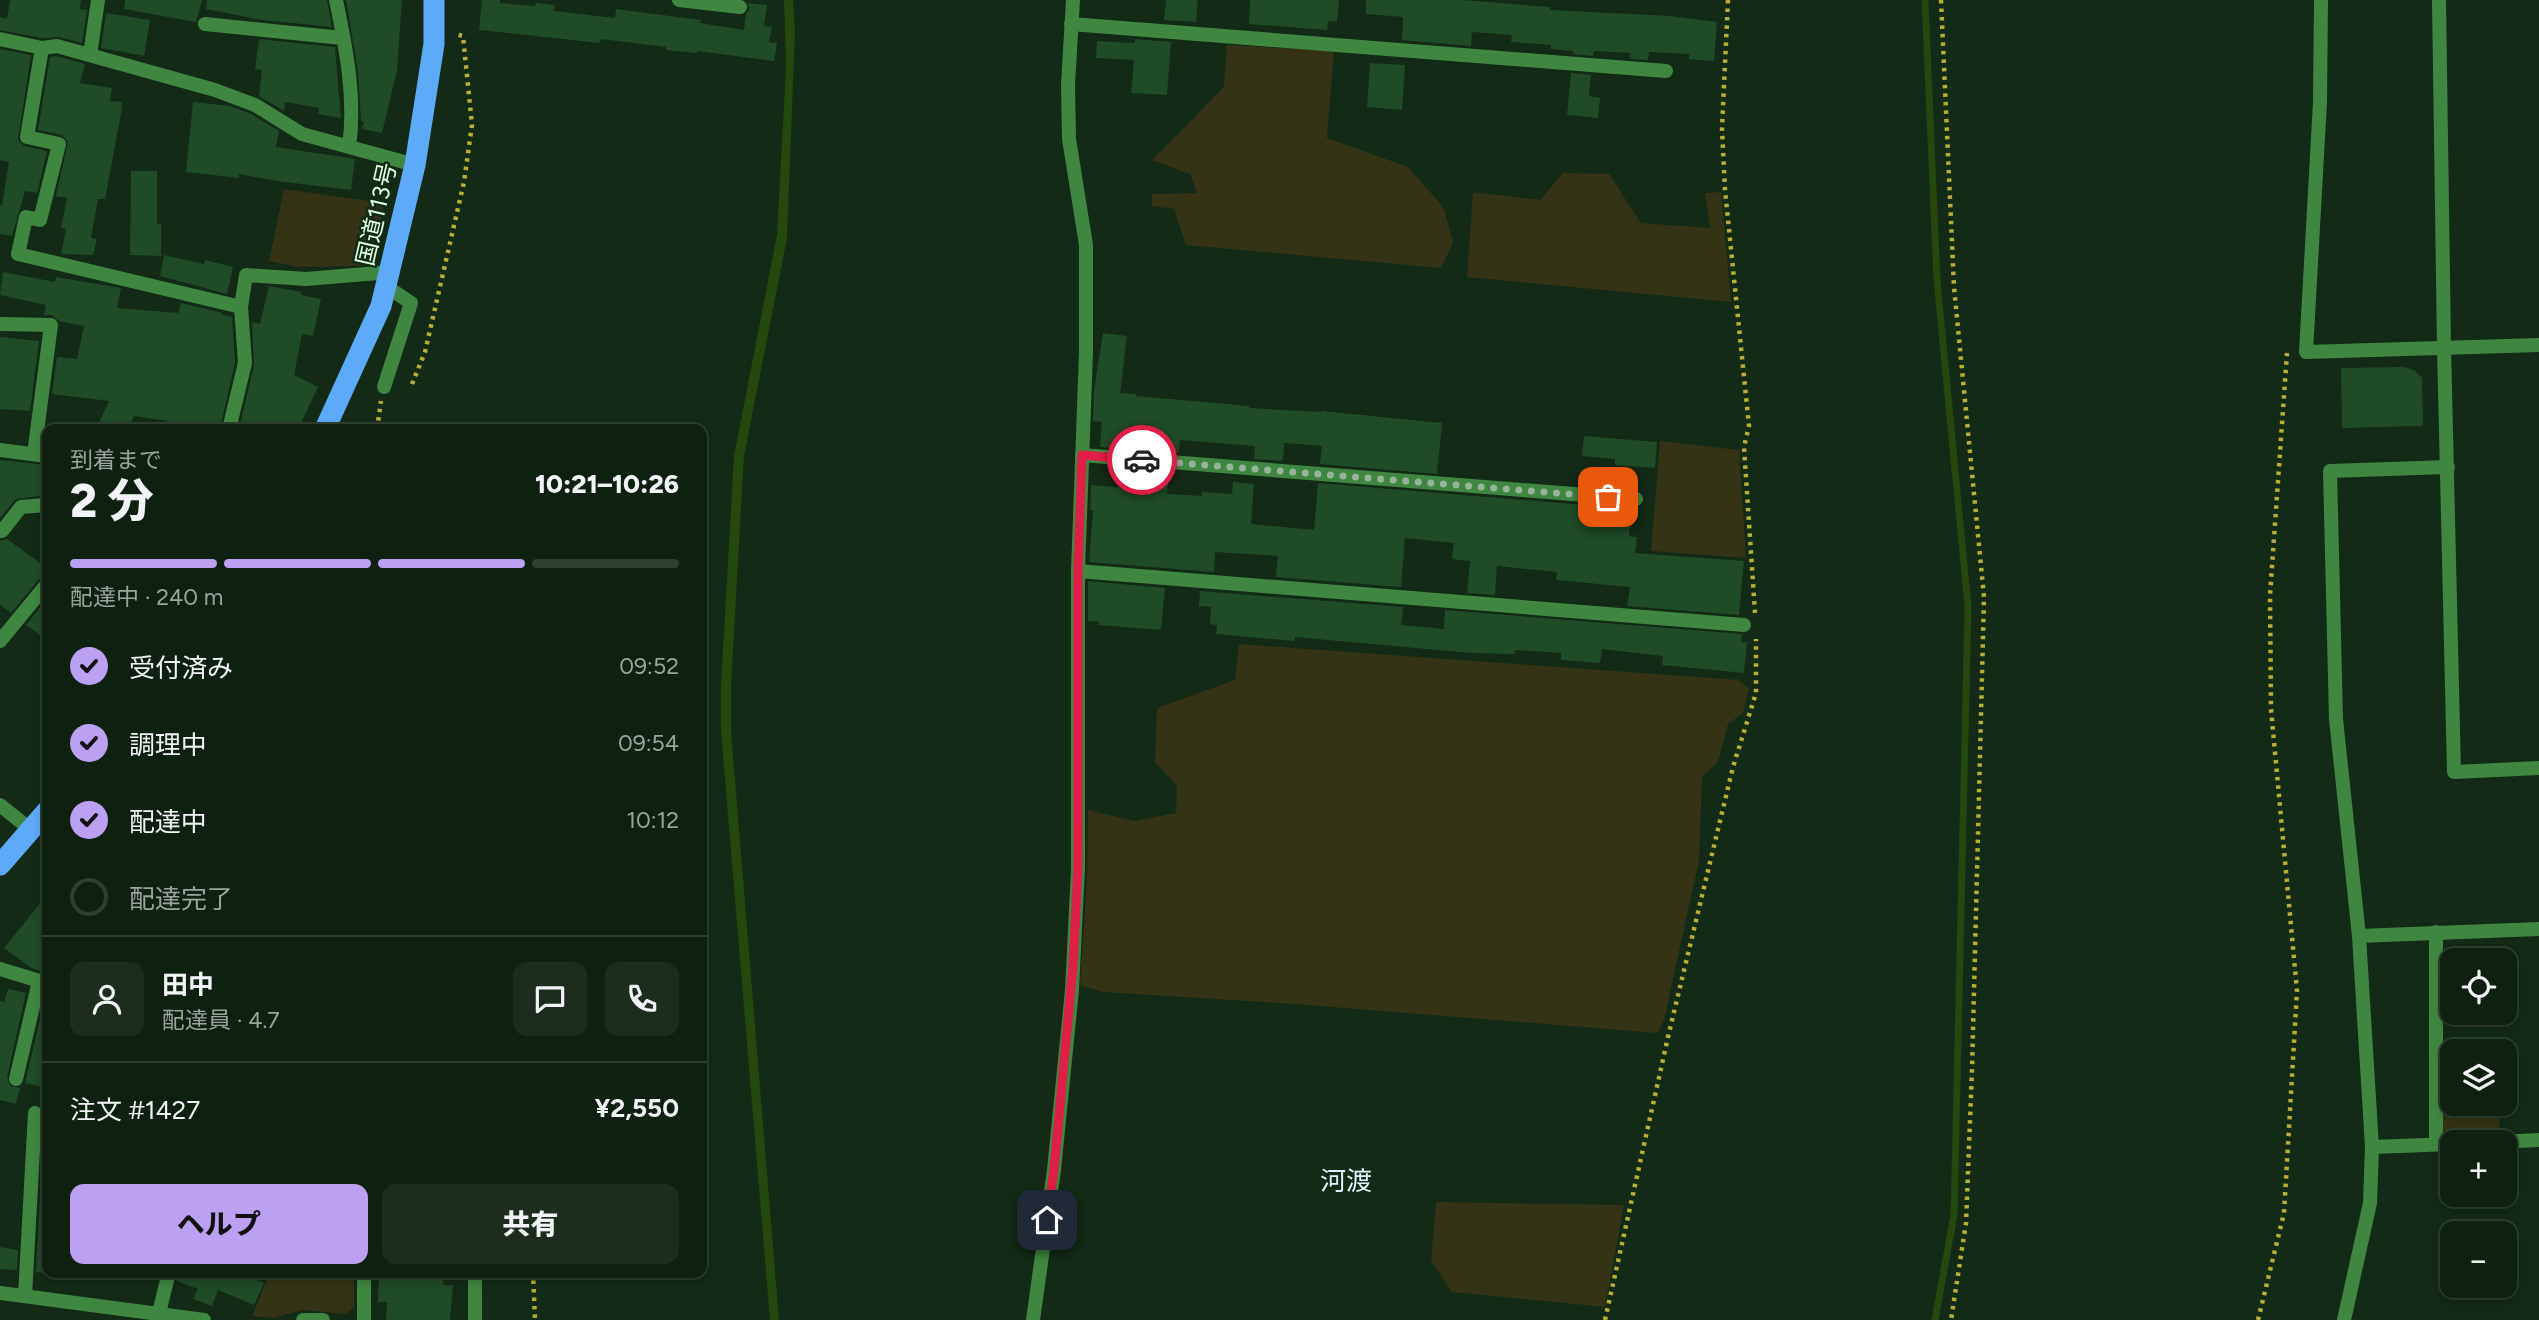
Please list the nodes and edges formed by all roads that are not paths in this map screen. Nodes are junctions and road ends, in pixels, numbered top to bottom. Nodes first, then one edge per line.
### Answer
1 (98, 0) edge
2 (336, 0) edge
3 (435, 0) edge
4 (679, 0) edge
5 (1073, 0) edge
6 (2321, 0) edge
7 (2439, 0) edge
8 (740, 7) dead end
9 (205, 24) dead end
10 (1071, 24) junction
11 (342, 38) junction
12 (0, 39) edge
13 (42, 48) junction
14 (90, 55) junction
15 (1666, 71) dead end
16 (349, 147) junction
17 (415, 165) junction
18 (388, 279) junction
19 (240, 307) junction
20 (0, 324) edge
21 (2539, 345) edge
22 (2444, 347) junction
23 (384, 387) road end
24 (43, 424) edge
25 (230, 424) edge
26 (327, 424) edge
27 (0, 450) edge
28 (41, 455) edge
29 (1082, 455) junction
30 (2448, 467) junction
31 (1636, 499) dead end
32 (42, 505) edge
33 (0, 531) edge
34 (1078, 571) junction
35 (42, 590) edge
36 (1752, 626) road end
37 (0, 641) edge
38 (2539, 768) edge
39 (0, 805) edge
40 (42, 817) edge
41 (31, 830) junction
42 (0, 865) edge
43 (2539, 929) edge
44 (2436, 932) junction
45 (2359, 936) junction
46 (0, 969) edge
47 (42, 982) edge
48 (42, 986) edge
49 (16, 1079) dead end
50 (36, 1114) dead end
51 (2539, 1140) edge
52 (2517, 1141) edge
53 (2436, 1144) junction
54 (2440, 1144) edge
55 (2372, 1147) junction
56 (168, 1278) edge
57 (364, 1278) edge
58 (475, 1278) edge
59 (0, 1293) edge
60 (25, 1296) junction
61 (161, 1316) edge
62 (204, 1320) edge
63 (303, 1320) edge
64 (323, 1320) edge
65 (364, 1320) edge
66 (475, 1320) edge
67 (1032, 1320) edge
68 (2344, 1320) edge

1 - 14 street
2 - 11 street
3 - 17 highway, 国道113号
4 - 8 street
5 - 10 street
6 - 22 street
7 - 22 street
9 - 11 street
10 - 15 street
10 - 29 street
11 - 16 street
12 - 13 street
13 - 14 street
13 - 19 street
14 - 16 street
16 - 17 street
17 - 18 highway, 国道113号
18 - 19 street
18 - 23 street
18 - 26 highway, 国道113号
19 - 25 street
20 - 24 street
21 - 22 street
22 - 30 street
27 - 28 street
29 - 31 street
29 - 34 street
30 - 38 street
30 - 45 street
32 - 33 street
34 - 36 street
34 - 67 street
35 - 37 street
39 - 41 street
40 - 41 highway
41 - 42 highway
43 - 44 street
44 - 45 street
44 - 53 street
45 - 55 street
46 - 47 street
48 - 49 street
50 - 60 street
51 - 52 street
53 - 54 street
53 - 55 street
55 - 68 street
56 - 61 street
57 - 65 street
58 - 66 street
59 - 60 street
60 - 61 street
61 - 62 street
63 - 64 street

